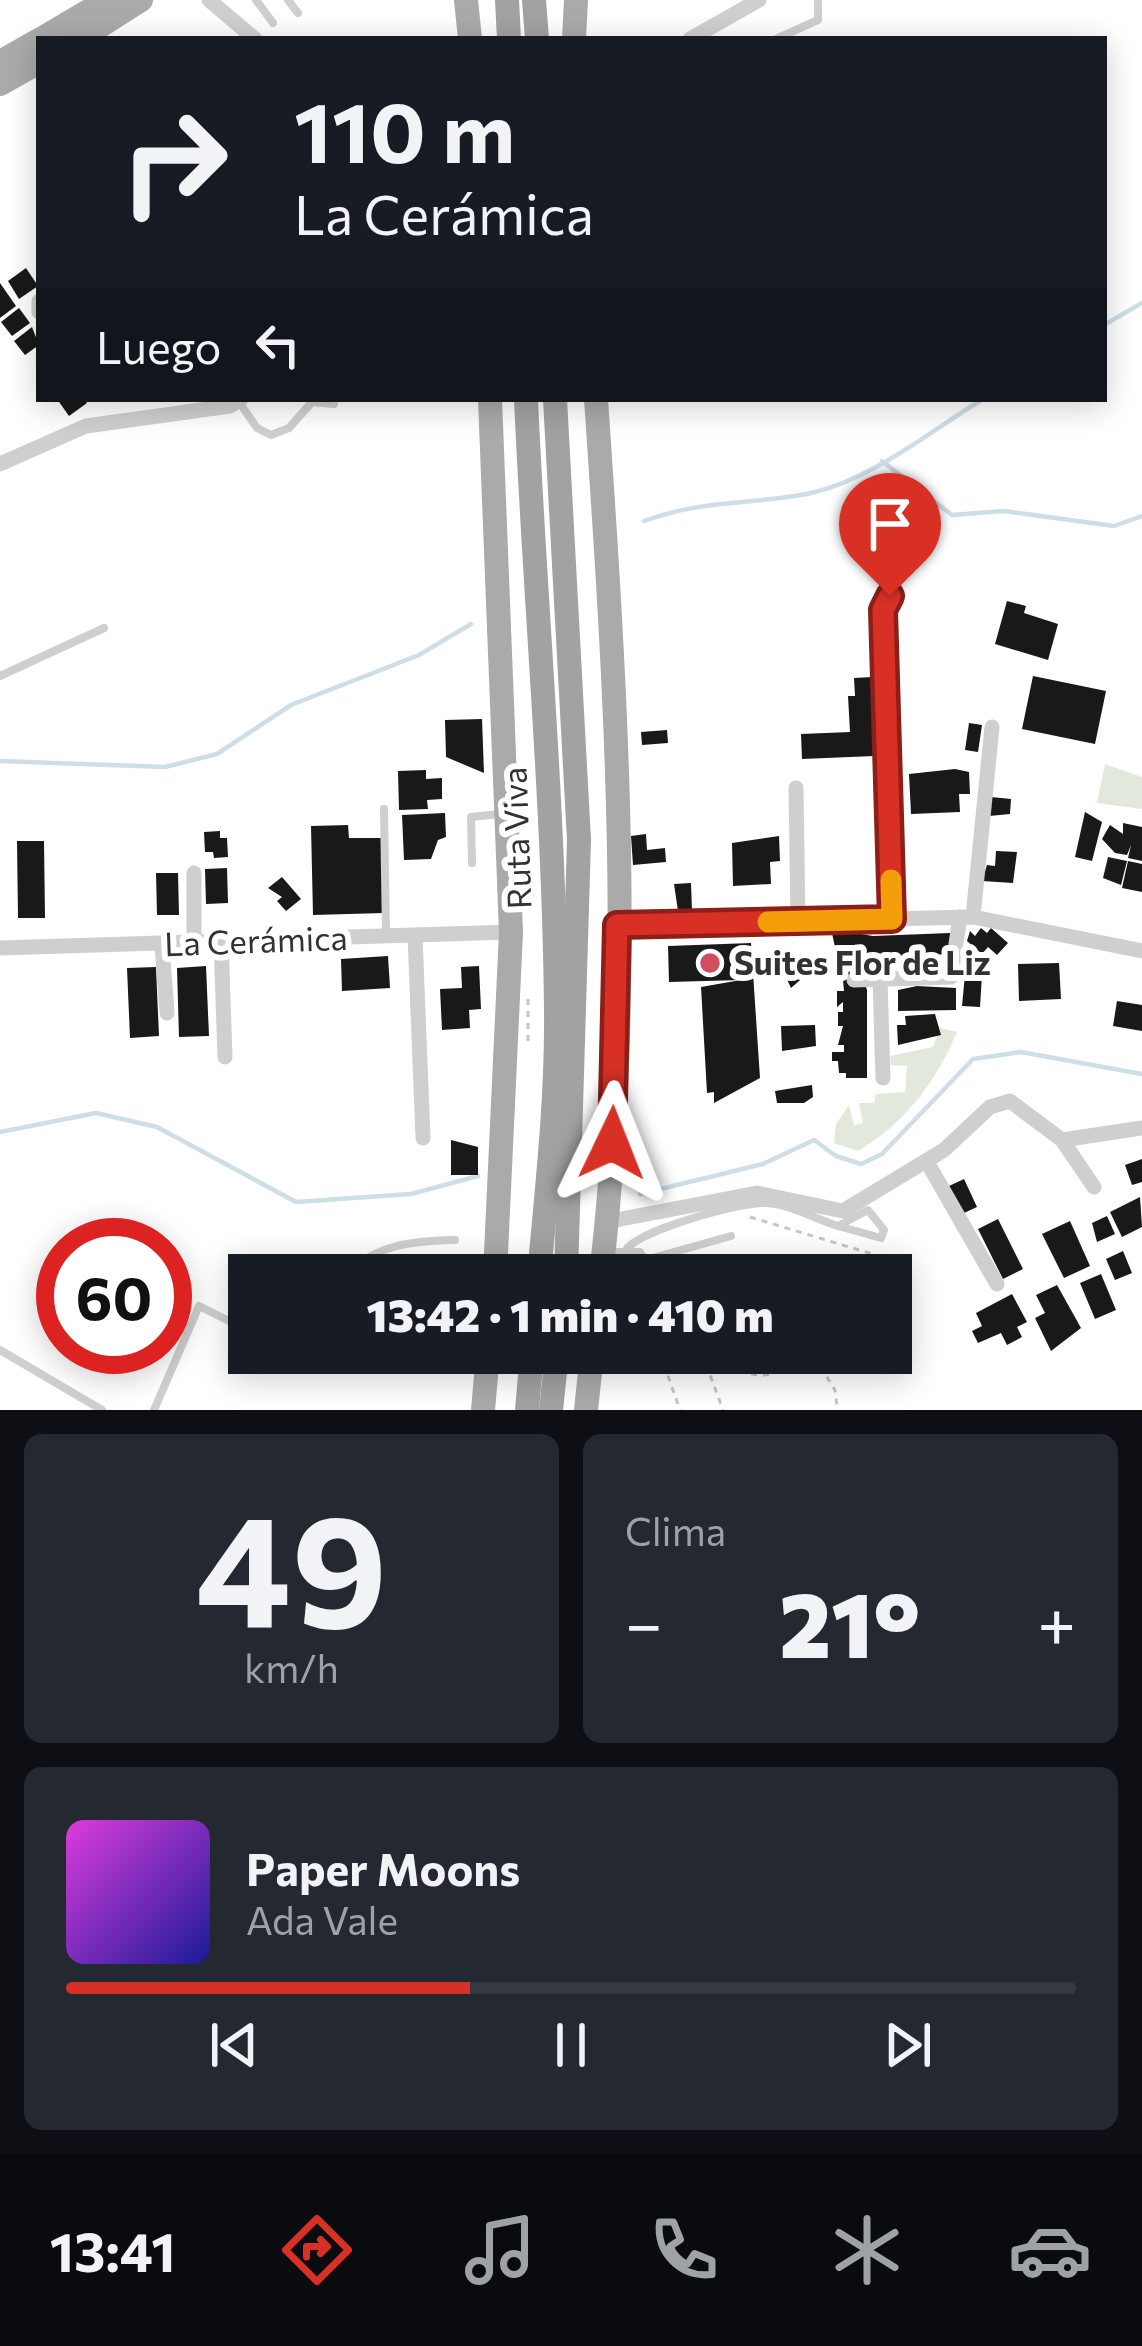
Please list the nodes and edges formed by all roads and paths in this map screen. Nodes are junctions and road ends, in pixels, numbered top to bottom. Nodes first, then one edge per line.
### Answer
1 (106, 0) edge
2 (141, 0) edge
3 (209, 0) edge
4 (256, 0) edge
5 (288, 0) edge
6 (466, 0) edge
7 (507, 0) edge
8 (534, 0) edge
9 (576, 0) edge
10 (759, 0) edge
11 (818, 0) edge
12 (298, 13) dead end
13 (273, 23) dead end
14 (47, 36) edge
15 (85, 36) edge
16 (251, 36) edge
17 (470, 36) edge
18 (509, 36) edge
19 (536, 36) edge
20 (574, 36) edge
21 (695, 36) edge
22 (783, 36) edge
23 (36, 42) edge
24 (0, 62) edge
25 (36, 64) edge
26 (0, 84) edge
27 (214, 402) edge
28 (240, 402) edge
29 (312, 402) edge
30 (312, 402) edge
31 (490, 402) edge
32 (513, 402) edge
33 (526, 402) edge
34 (555, 402) edge
35 (570, 402) edge
36 (596, 402) edge
37 (334, 404) dead end
38 (151, 407) edge
39 (0, 464) edge
40 (563, 558) junction
41 (534, 574) junction
42 (890, 596) dead end
43 (104, 628) dead end
44 (0, 676) edge
45 (992, 728) dead end
46 (796, 788) dead end
47 (384, 809) dead end
48 (507, 814) junction
49 (472, 863) dead end
50 (194, 873) dead end
51 (966, 917) junction
52 (892, 919) junction
53 (799, 921) junction
54 (511, 932) junction
55 (0, 933) edge
56 (416, 936) junction
57 (386, 937) junction
58 (221, 941) junction
59 (194, 942) junction
60 (620, 943) junction
61 (162, 944) junction
62 (0, 948) edge
63 (1142, 951) edge
64 (880, 979) junction
65 (854, 980) dead end
66 (528, 985) dead end
67 (167, 1013) dead end
68 (528, 1041) dead end
69 (225, 1057) dead end
70 (883, 1078) dead end
71 (1142, 1128) edge
72 (423, 1138) dead end
73 (1062, 1140) junction
74 (927, 1162) junction
75 (1094, 1187) dead end
76 (609, 1199) junction
77 (639, 1216) junction
78 (838, 1226) junction
79 (731, 1236) joint
80 (455, 1240) dead end
81 (609, 1251) edge
82 (372, 1254) edge
83 (496, 1254) edge
84 (540, 1254) edge
85 (567, 1254) edge
86 (667, 1254) edge
87 (872, 1254) edge
88 (998, 1284) dead end
89 (228, 1320) edge
90 (0, 1350) edge
91 (486, 1374) edge
92 (530, 1374) edge
93 (555, 1374) edge
94 (590, 1374) edge
95 (668, 1374) edge
96 (712, 1374) edge
97 (825, 1374) edge
98 (837, 1406) dead end
99 (103, 1410) edge
100 (154, 1410) edge
101 (483, 1410) edge
102 (526, 1410) edge
103 (551, 1410) edge
104 (586, 1410) edge
105 (680, 1410) edge
106 (723, 1410) edge

1 - 14 main road
2 - 15 main road
3 - 16 street
4 - 13 lane
5 - 12 lane
6 - 17 main road
7 - 18 highway
8 - 19 highway
9 - 20 main road
10 - 21 street
11 - 22 lane
23 - 24 main road
25 - 26 main road
27 - 38 street
28 - 29 lane
30 - 37 lane
31 - 48 main road, Ruta Viva
32 - 41 highway
33 - 41 highway, Ruta Viva
34 - 40 highway, Ruta Viva
35 - 40 highway
36 - 60 main road
38 - 39 street
40 - 85 highway, Ruta Viva
41 - 84 highway, Ruta Viva
42 - 52 street
43 - 44 lane
45 - 51 street
46 - 53 street
47 - 57 lane
48 - 49 lane
48 - 54 main road, Ruta Viva
50 - 59 street
51 - 52 street
51 - 63 street
51 - 64 street
52 - 53 street
53 - 60 street
54 - 56 street, La Cerámica
54 - 83 main road, Ruta Viva
55 - 62 street
56 - 57 street, La Cerámica
56 - 72 street
57 - 58 street, La Cerámica
58 - 59 street, La Cerámica
58 - 69 street
59 - 61 street, La Cerámica
60 - 76 main road
61 - 62 street, La Cerámica
61 - 67 street
64 - 65 street
64 - 70 street
66 - 68 path
71 - 73 street
73 - 74 street
73 - 75 street
74 - 77 street
74 - 88 street
76 - 77 street
76 - 81 main road
77 - 81 street
78 - 78 lane
78 - 81 lane
79 - 86 lane
79 - 87 path
80 - 82 lane
89 - 100 lane
90 - 99 lane
91 - 101 main road
92 - 102 highway
93 - 103 highway
94 - 104 main road
95 - 105 path
96 - 106 path
97 - 98 path

